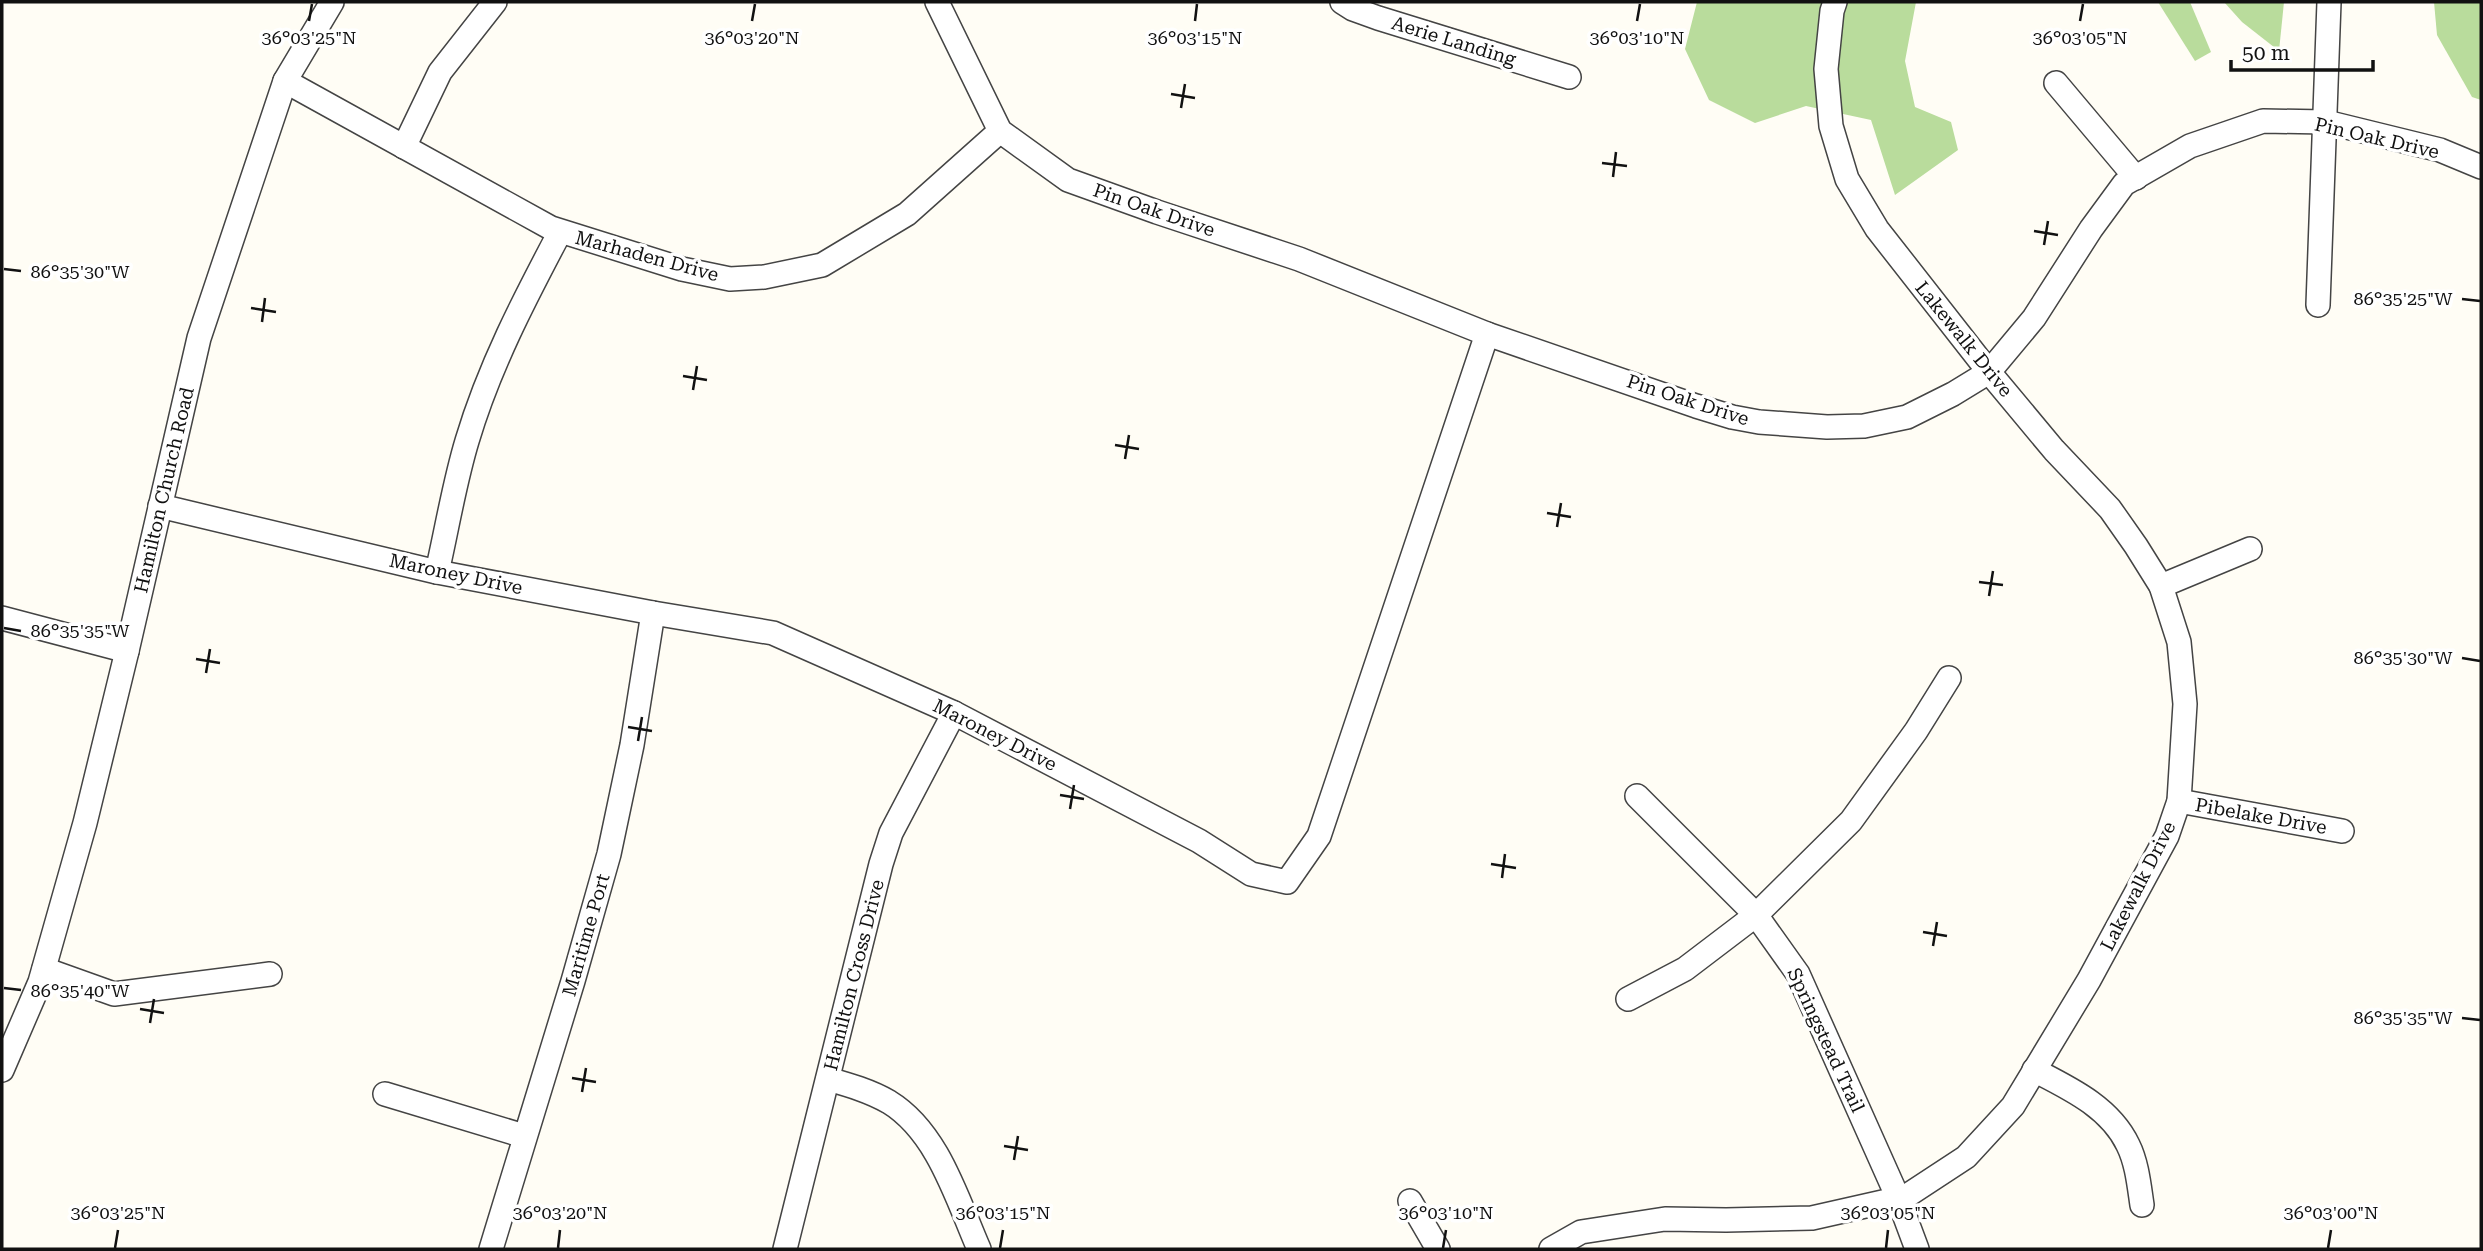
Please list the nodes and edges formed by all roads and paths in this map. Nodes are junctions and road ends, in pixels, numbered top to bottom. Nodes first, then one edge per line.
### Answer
1 (332, 2) edge
2 (495, 2) edge
3 (937, 2) edge
4 (1342, 2) edge
5 (1835, 2) edge
6 (2329, 2) edge
7 (1569, 76) dead end
8 (285, 81) junction
9 (2056, 83) dead end
10 (2326, 122) junction
11 (1000, 131) junction
12 (404, 147) junction
13 (2481, 167) edge
14 (2136, 178) junction
15 (560, 232) junction
16 (2318, 305) dead end
17 (1488, 334) junction
18 (1989, 372) junction
19 (160, 506) junction
20 (2250, 549) dead end
21 (437, 572) junction
22 (2161, 586) junction
23 (653, 613) junction
24 (2, 618) edge
25 (127, 650) junction
26 (1949, 678) dead end
27 (954, 713) junction
28 (1637, 796) dead end
29 (2179, 801) junction
30 (2342, 831) dead end
31 (1756, 915) junction
32 (44, 969) junction
33 (270, 974) dead end
34 (1628, 999) dead end
35 (2, 1070) edge
36 (2035, 1070) junction
37 (828, 1079) junction
38 (385, 1094) dead end
39 (524, 1136) junction
40 (1898, 1198) junction
41 (1410, 1201) dead end
42 (2142, 1205) dead end
43 (491, 1249) edge
44 (785, 1249) edge
45 (979, 1249) edge
46 (1438, 1249) edge
47 (1551, 1249) edge
48 (1917, 1249) edge

1 - 8 street, Hamilton Church Road
2 - 12 street
3 - 11 street, Pin Oak Drive
4 - 7 street, Aerie Landing
5 - 18 street, Lakewalk Drive
6 - 10 street
8 - 12 street, Marhaden Drive
8 - 19 street, Hamilton Church Road
9 - 14 street
10 - 13 street, Pin Oak Drive
10 - 14 street, Pin Oak Drive
10 - 16 street
11 - 15 street, Marhaden Drive
11 - 17 street, Pin Oak Drive
12 - 15 street, Marhaden Drive
14 - 18 street, Pin Oak Drive
15 - 21 street
17 - 18 street, Pin Oak Drive
17 - 27 street, Maroney Drive
18 - 22 street, Lakewalk Drive
19 - 21 street, Maroney Drive
19 - 25 street, Hamilton Church Road
20 - 22 street
21 - 23 street, Maroney Drive
22 - 29 street, Lakewalk Drive
23 - 27 street, Maroney Drive
23 - 39 street, Maritime Port
24 - 25 street
25 - 32 street, Hamilton Church Road
26 - 31 street
27 - 37 street, Hamilton Cross Drive
28 - 31 street, Springstead Trail
29 - 30 street, Pibelake Drive
29 - 36 street, Lakewalk Drive
31 - 34 street
31 - 40 street, Springstead Trail
32 - 33 street
32 - 35 street, Hamilton Church Road
36 - 40 street, Lakewalk Drive
36 - 42 street
37 - 44 street, Hamilton Cross Drive
37 - 45 street
38 - 39 street
39 - 43 street, Maritime Port
40 - 47 street, Lakewalk Drive
40 - 48 street, Springstead Trail
41 - 46 street

